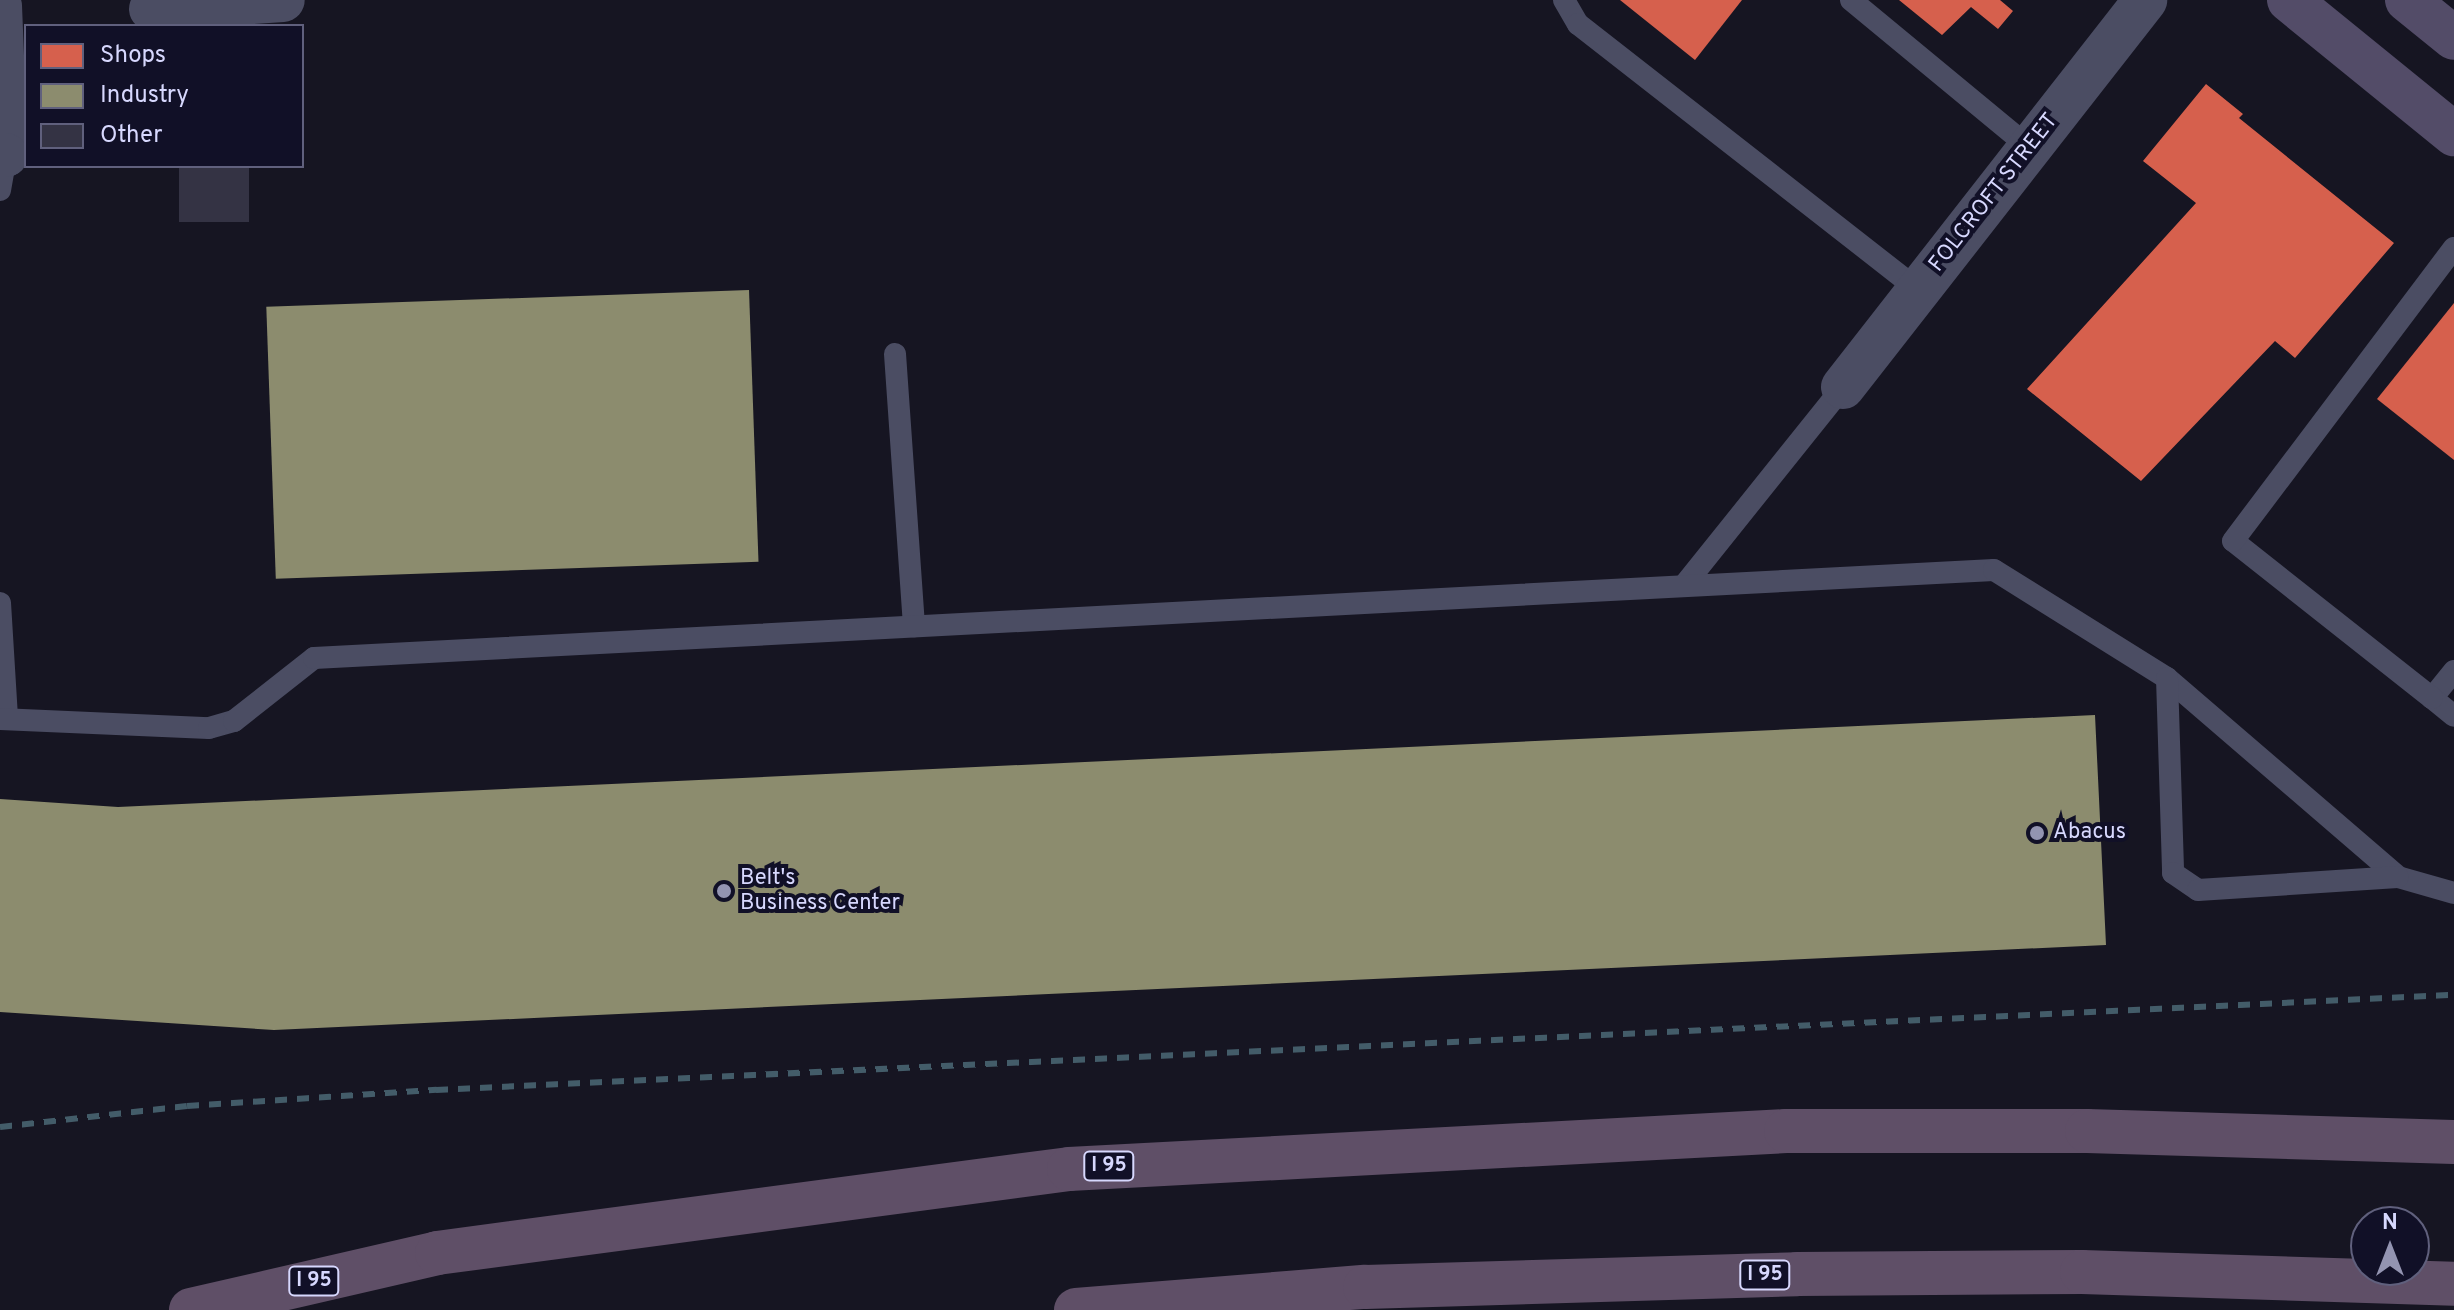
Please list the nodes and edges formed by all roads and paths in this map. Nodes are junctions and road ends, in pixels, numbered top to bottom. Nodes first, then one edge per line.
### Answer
1 (283, 0) edge
2 (1564, 0) edge
3 (1851, 0) edge
4 (2145, 0) edge
5 (2289, 0) edge
6 (2407, 0) edge
7 (0, 6) edge
8 (151, 9) dead end
9 (2454, 38) edge
10 (2454, 134) edge
11 (2030, 148) junction
12 (2, 167) edge
13 (2454, 248) edge
14 (1919, 290) junction
15 (895, 354) dead end
16 (1843, 387) joint
17 (1686, 583) junction
18 (0, 603) edge
19 (914, 626) junction
20 (2454, 671) edge
21 (2167, 678) junction
22 (2432, 698) junction
23 (2454, 716) edge
24 (3, 719) edge
25 (2398, 877) junction
26 (2454, 893) edge
27 (2454, 1142) edge
28 (2454, 1284) edge
29 (191, 1310) edge
30 (1076, 1310) edge

1 - 8 street
2 - 14 lane
3 - 11 lane
4 - 11 street, FOLCROFT STREET
5 - 10 main road
6 - 9 main road
7 - 12 street
11 - 14 street, FOLCROFT STREET
13 - 22 lane
14 - 16 street, FOLCROFT STREET
15 - 19 lane
16 - 17 lane
17 - 19 lane
17 - 21 lane
18 - 24 lane
19 - 24 lane
20 - 22 lane
21 - 25 lane
21 - 25 lane
22 - 23 lane
25 - 26 lane
27 - 29 highway, I 95
28 - 30 highway, I 95

